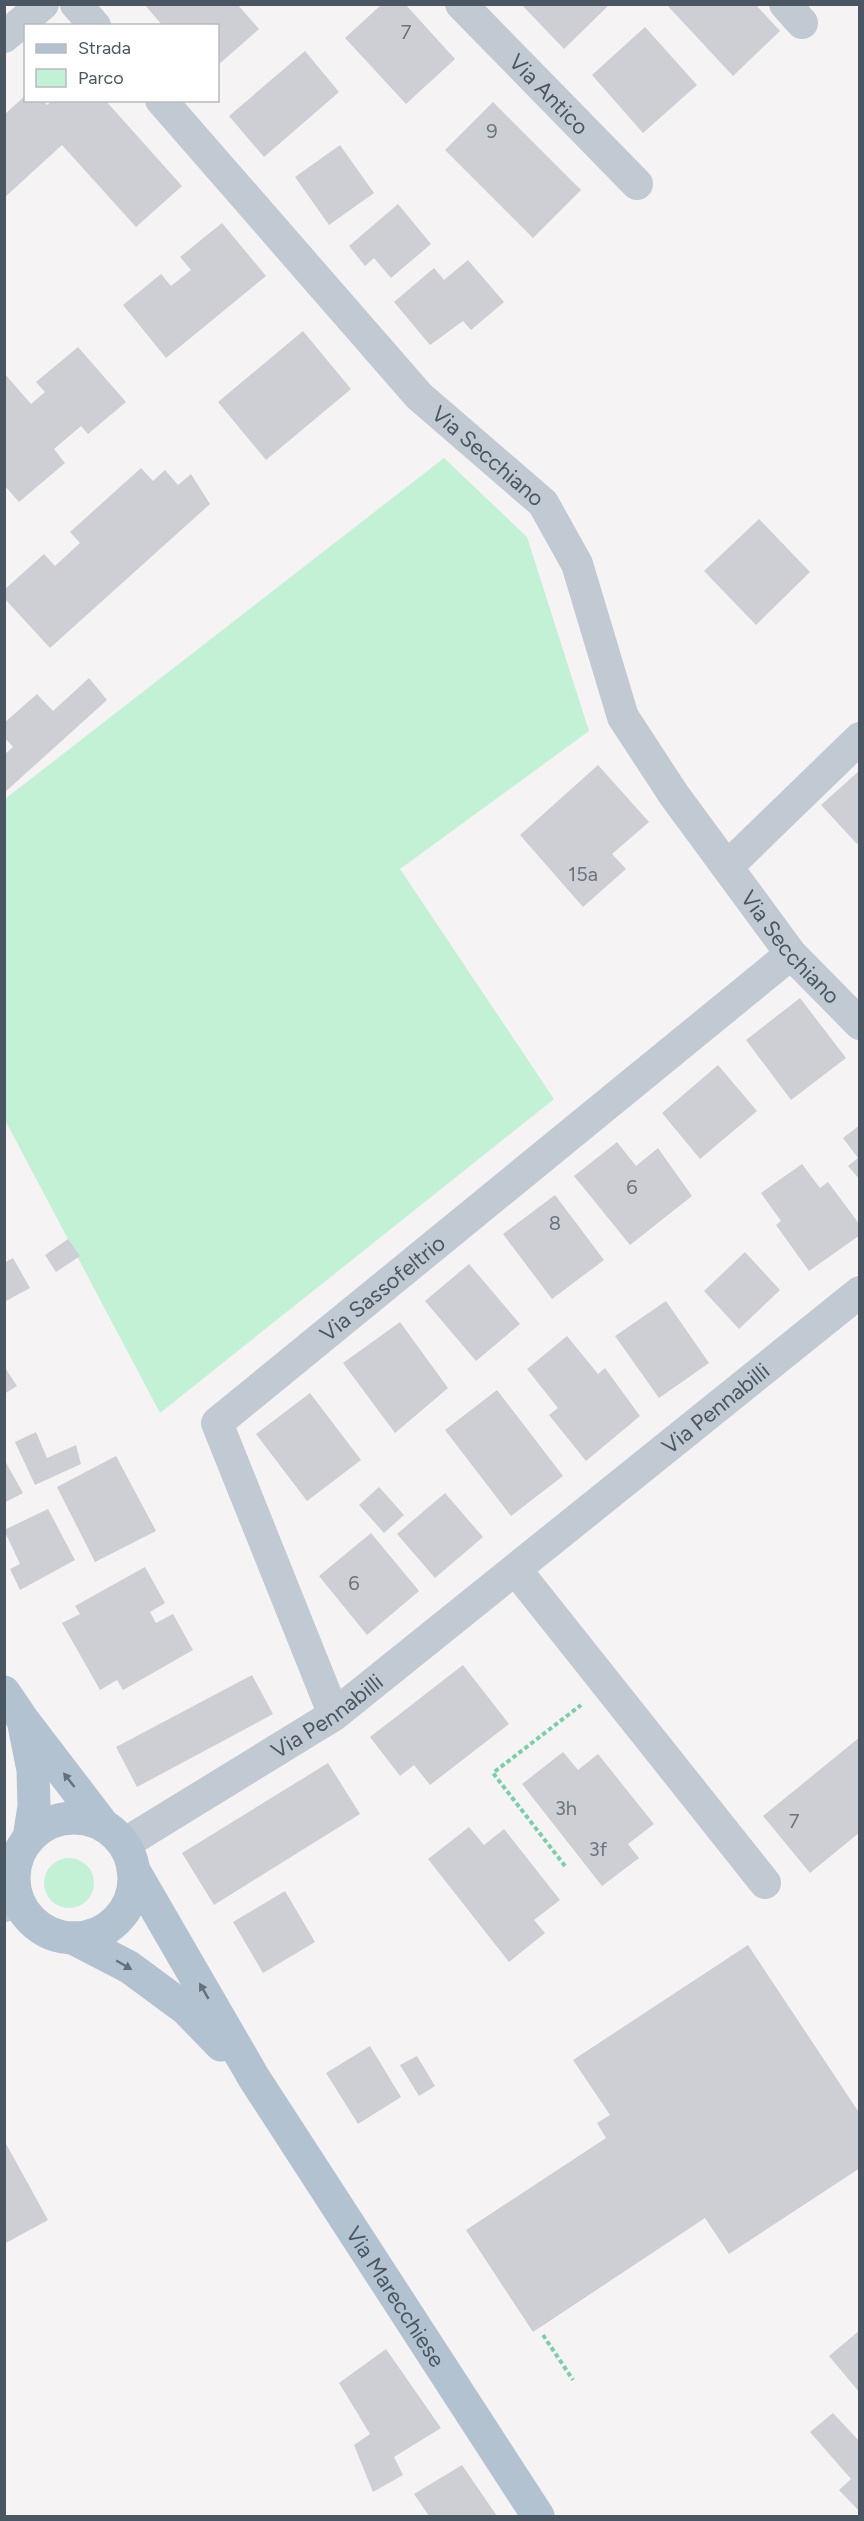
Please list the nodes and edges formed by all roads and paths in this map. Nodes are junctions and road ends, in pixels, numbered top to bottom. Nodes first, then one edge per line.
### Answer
1 (43, 4) edge
2 (76, 4) edge
3 (461, 4) edge
4 (93, 24) edge
5 (4, 37) edge
6 (162, 102) edge
7 (637, 184) dead end
8 (860, 738) edge
9 (727, 867) junction
10 (791, 954) junction
11 (860, 1024) edge
12 (860, 1292) edge
13 (516, 1570) junction
14 (607, 1684) junction
15 (4, 1692) edge
16 (334, 1714) junction
17 (23, 1720) junction
18 (29, 1838) junction
19 (121, 1846) junction
20 (565, 1866) dead end
21 (765, 1883) dead end
22 (12, 1903) edge
23 (73, 1938) junction
24 (254, 2078) junction
25 (543, 2335) dead end
26 (573, 2380) dead end
27 (538, 2517) edge

1 - 5 street
2 - 4 street
3 - 7 street, Via Antico
6 - 9 street, Via Secchiano
8 - 9 street, Via Secchiano
9 - 10 street, Via Secchiano
10 - 11 street, Via Secchiano
10 - 16 street, Via Sassofeltrio
12 - 13 street, Via Pennabilli
13 - 14 street
13 - 16 street, Via Pennabilli
14 - 20 path
14 - 21 street
15 - 17 main road, Via Marecchiese
16 - 19 street, Via Pennabilli
17 - 18 main road, Via Marecchiese
19 -> 17 main road, Via Marecchiese
18 - 19 main road
18 - 22 main road, Via Marecchiese
19 - 23 main road
24 -> 19 main road, Via Marecchiese
22 - 23 main road, Via Marecchiese
23 -> 24 main road, Via Marecchiese
24 - 27 main road, Via Marecchiese
25 - 26 path

